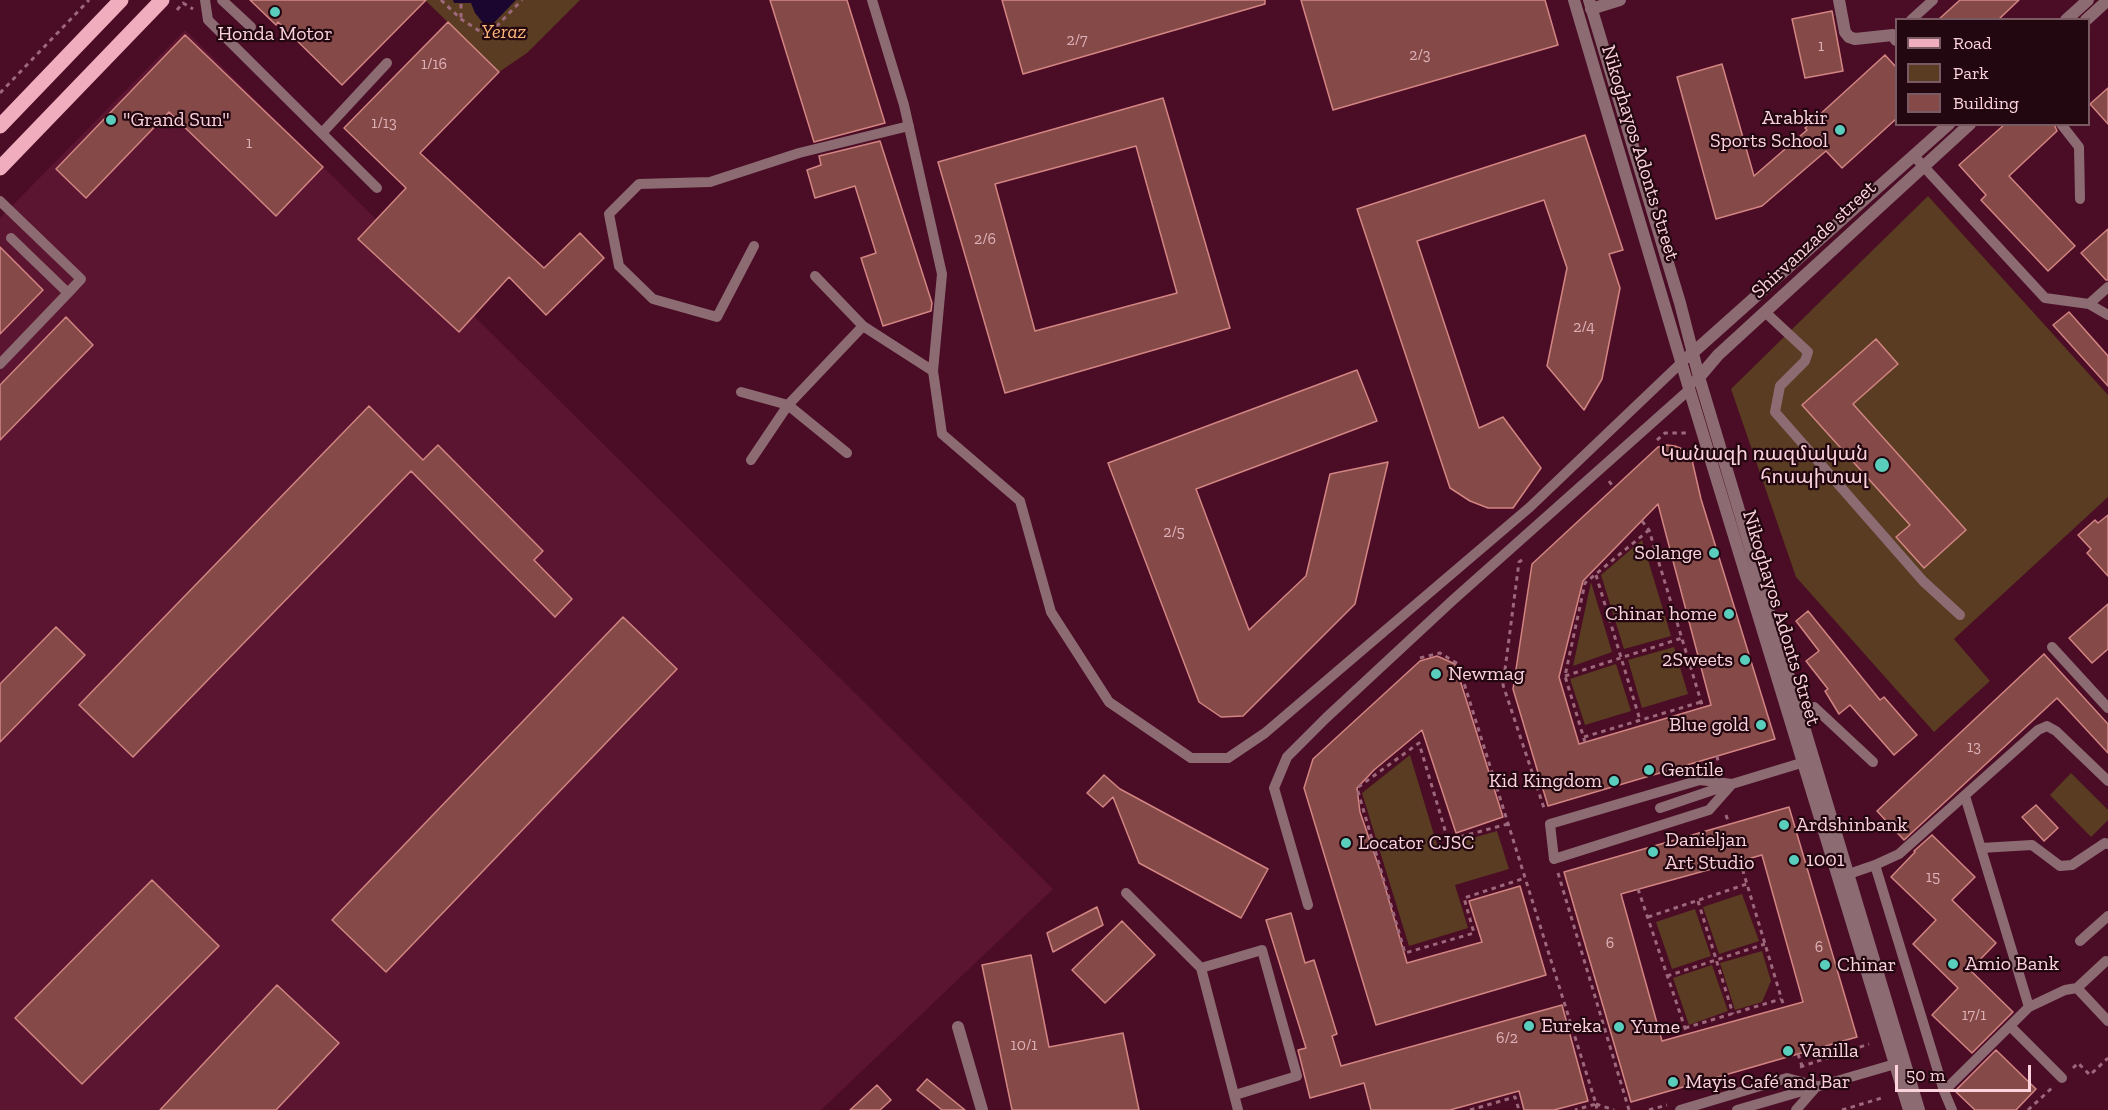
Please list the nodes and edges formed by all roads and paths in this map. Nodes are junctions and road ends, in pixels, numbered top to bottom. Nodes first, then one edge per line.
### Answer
1 (89, 0) edge
2 (121, 0) edge
3 (162, 0) edge
4 (205, 0) edge
5 (222, 0) edge
6 (441, 0) edge
7 (522, 0) edge
8 (872, 0) edge
9 (1574, 0) edge
10 (1620, 0) edge
11 (1839, 0) edge
12 (1933, 0) edge
13 (2088, 0) edge
14 (2108, 0) edge
15 (461, 3) dead end
16 (1590, 4) edge
17 (1913, 18) edge
18 (2068, 18) edge
19 (2088, 18) edge
20 (461, 19) junction
21 (251, 27) dead end
22 (1895, 36) edge
23 (387, 63) dead end
24 (0, 93) edge
25 (0, 126) edge
26 (909, 126) junction
27 (1947, 126) edge
28 (1968, 126) edge
29 (2063, 126) edge
30 (322, 133) junction
31 (1914, 156) junction
32 (1923, 166) junction
33 (0, 168) edge
34 (377, 188) dead end
35 (2080, 199) dead end
36 (0, 201) edge
37 (11, 238) dead end
38 (754, 246) dead end
39 (815, 276) dead end
40 (2108, 287) edge
41 (68, 293) junction
42 (2089, 304) junction
43 (1765, 312) junction
44 (2108, 315) edge
45 (862, 326) junction
46 (1693, 353) junction
47 (1682, 362) junction
48 (0, 364) edge
49 (933, 370) junction
50 (1699, 377) junction
51 (1690, 389) junction
52 (741, 392) dead end
53 (788, 405) junction
54 (1689, 433) dead end
55 (1656, 441) dead end
56 (847, 453) dead end
57 (751, 460) dead end
58 (1616, 475) dead end
59 (1614, 488) dead end
60 (1642, 521) dead end
61 (1649, 530) junction
62 (1527, 555) dead end
63 (1596, 575) junction
64 (1960, 615) dead end
65 (1682, 638) junction
66 (2052, 647) dead end
67 (1420, 658) dead end
68 (1621, 658) junction
69 (1564, 676) junction
70 (1701, 702) junction
71 (1702, 708) dead end
72 (2108, 708) edge
73 (1799, 711) junction
74 (1640, 720) junction
75 (1584, 737) junction
76 (1585, 742) dead end
77 (1717, 756) dead end
78 (1718, 761) dead end
79 (1809, 761) junction
80 (1873, 762) dead end
81 (2108, 781) edge
82 (1732, 784) junction
83 (1965, 796) junction
84 (1660, 808) dead end
85 (1726, 814) dead end
86 (1508, 824) junction
87 (1550, 824) junction
88 (1729, 824) dead end
89 (2108, 844) edge
90 (1982, 848) junction
91 (1554, 859) junction
92 (1740, 861) dead end
93 (1875, 866) junction
94 (1844, 876) junction
95 (1525, 878) junction
96 (1747, 884) junction
97 (1638, 889) dead end
98 (1126, 893) dead end
99 (1698, 901) junction
100 (1308, 905) dead end
101 (2108, 916) edge
102 (1648, 917) junction
103 (2080, 941) dead end
104 (1765, 944) junction
105 (1716, 960) junction
106 (2106, 961) dead end
107 (1201, 968) junction
108 (1667, 976) junction
109 (2077, 988) junction
110 (1782, 999) junction
111 (1784, 1007) dead end
112 (2029, 1007) junction
113 (1733, 1014) junction
114 (2108, 1021) edge
115 (2010, 1026) junction
116 (958, 1027) dead end
117 (1685, 1028) junction
118 (1687, 1034) dead end
119 (1798, 1054) dead end
120 (1900, 1062) junction
121 (1802, 1066) dead end
122 (2062, 1078) dead end
123 (1817, 1086) junction
124 (1944, 1091) junction
125 (1235, 1095) junction
126 (1885, 1097) dead end
127 (1596, 1104) junction
128 (982, 1110) edge
129 (1238, 1110) edge
130 (1470, 1110) edge
131 (1519, 1110) edge
132 (1575, 1110) edge
133 (1597, 1110) edge
134 (1614, 1110) edge
135 (1629, 1110) edge
136 (1680, 1110) edge
137 (1737, 1110) edge
138 (1796, 1110) edge
139 (1842, 1110) edge
140 (1910, 1110) edge
141 (1919, 1110) edge
142 (1952, 1110) edge

1 - 24 path
2 - 25 main road
3 - 33 main road
4 - 30 lane
5 - 21 lane
6 - 20 path
7 - 20 path
8 - 26 lane
9 - 47 street, Nikoghayos Adonts Street
10 - 16 street
11 - 22 street
12 - 17 lane
13 - 18 street
14 - 19 street
15 - 20 path
16 - 46 street, Nikoghayos Adonts Street
23 - 30 lane
26 - 38 lane
26 - 49 lane
27 - 31 street, Shirvanzade street
28 - 32 street, Shirvanzade street
29 - 35 lane
30 - 34 lane
31 - 32 lane
31 - 46 street, Shirvanzade street
32 - 42 lane
32 - 43 street, Shirvanzade street
36 - 41 lane
37 - 41 lane
39 - 45 lane
40 - 42 lane
41 - 48 lane
42 - 44 lane
43 - 50 street, Shirvanzade street
43 - 64 lane
45 - 49 lane
45 - 53 lane
46 - 47 street, Shirvanzade street
46 - 50 street, Nikoghayos Adonts Street
47 - 49 lane
47 - 51 street, Nikoghayos Adonts Street
50 - 51 street, Shirvanzade street
50 - 73 street, Nikoghayos Adonts Street
51 - 79 street, Nikoghayos Adonts Street
51 - 100 lane
52 - 53 lane
53 - 56 lane
53 - 57 lane
54 - 55 path
58 - 59 path
60 - 61 path
61 - 63 path
61 - 65 path
62 - 87 path
63 - 68 path
63 - 69 path
65 - 68 path
65 - 70 path
66 - 72 lane
67 - 86 path
68 - 69 path
68 - 74 path
69 - 75 path
70 - 71 path
70 - 74 path
73 - 79 street, Nikoghayos Adonts Street
73 - 80 lane
74 - 75 path
75 - 76 path
77 - 78 path
79 - 82 lane
79 - 94 street, Nikoghayos Adonts Street
81 - 83 lane
82 - 84 lane
82 - 87 lane
82 - 91 lane
83 - 90 lane
83 - 93 lane
85 - 88 path
86 - 95 path
86 - 95 path
87 - 91 lane
89 - 90 lane
90 - 112 lane
91 - 135 path
92 - 96 path
93 - 94 lane
93 - 124 lane
94 - 120 street, Nikoghayos Adonts Street
95 - 127 path
96 - 99 path
96 - 104 path
97 - 102 path
98 - 107 lane
99 - 102 path
99 - 105 path
101 - 103 lane
102 - 108 path
104 - 105 path
104 - 110 path
105 - 108 path
105 - 113 path
106 - 109 lane
107 - 125 lane
107 - 125 lane
108 - 117 path
109 - 112 lane
109 - 114 lane
110 - 111 path
110 - 113 path
112 - 115 lane
113 - 117 path
115 - 122 lane
115 - 124 lane
116 - 128 street
117 - 118 path
119 - 121 path
120 - 123 lane
120 - 140 street, Nikoghayos Adonts Street
120 - 141 street, Nikoghayos Adonts Street
123 - 136 lane
123 - 137 lane
123 - 138 lane
124 - 142 lane
125 - 129 lane
126 - 139 path
127 - 132 path
127 - 133 path
127 - 134 path
130 - 131 path

